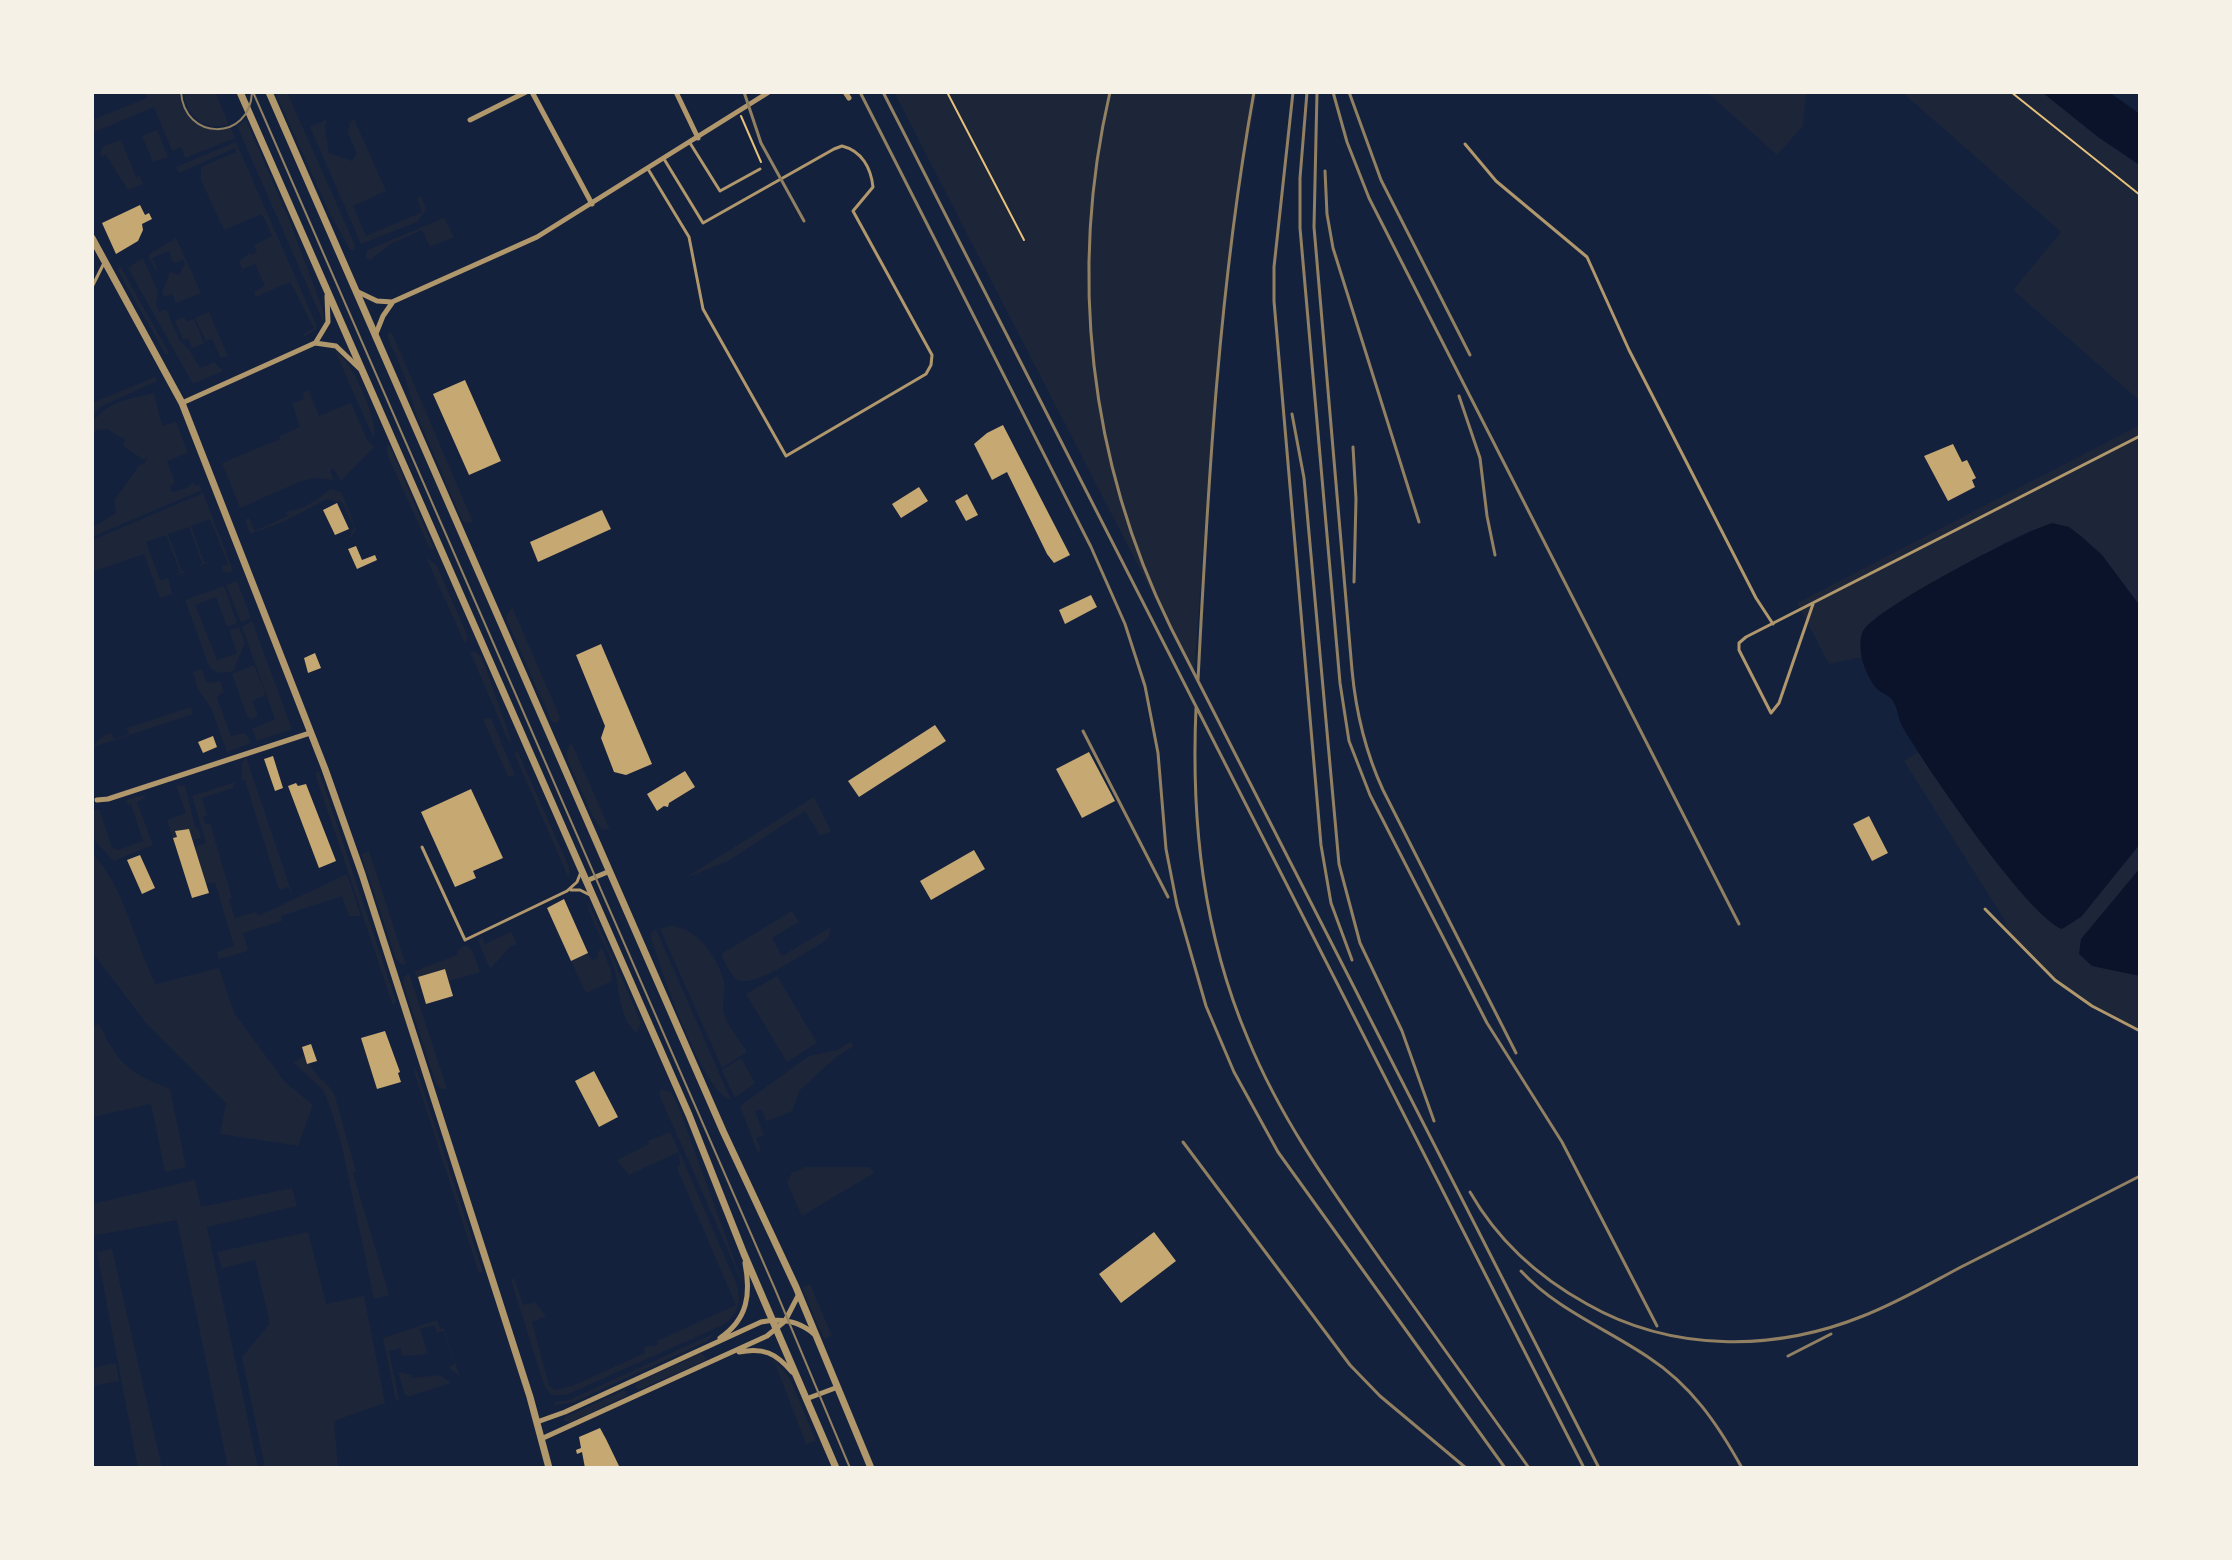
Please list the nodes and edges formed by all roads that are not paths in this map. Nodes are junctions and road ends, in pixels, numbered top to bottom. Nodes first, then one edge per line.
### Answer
1 (240, 92) edge
2 (269, 92) edge
3 (529, 92) edge
4 (676, 92) edge
5 (769, 92) edge
6 (470, 120) dead end
7 (698, 138) junction
8 (690, 143) junction
9 (1465, 144) dead end
10 (664, 159) junction
11 (648, 169) junction
12 (760, 169) road end
13 (592, 204) junction
14 (92, 238) edge
15 (106, 263) junction
16 (92, 287) edge
17 (326, 289) junction
18 (355, 290) junction
19 (392, 302) junction
20 (375, 336) junction
21 (315, 343) junction
22 (363, 372) junction
23 (182, 403) junction
24 (2140, 436) edge
25 (1813, 604) junction
26 (1773, 624) junction
27 (310, 733) junction
28 (97, 800) dead end
29 (422, 847) dead end
30 (581, 870) junction
31 (610, 871) junction
32 (586, 881) junction
33 (567, 891) junction
34 (593, 897) junction
35 (1985, 909) dead end
36 (2140, 1031) edge
37 (744, 1254) junction
38 (799, 1294) junction
39 (772, 1320) junction
40 (785, 1321) junction
41 (776, 1330) junction
42 (817, 1337) junction
43 (709, 1346) junction
44 (730, 1354) junction
45 (795, 1376) junction
46 (838, 1387) junction
47 (805, 1400) junction
48 (536, 1422) junction
49 (541, 1439) junction
50 (549, 1468) edge
51 (836, 1468) edge
52 (871, 1468) edge

1 - 17 street
2 - 18 street
3 - 6 street
3 - 13 street
4 - 7 street
5 - 7 street
7 - 8 street
8 - 10 street
8 - 12 lane
9 - 26 lane
10 - 11 street
10 - 11 lane
11 - 13 street
13 - 19 street
14 - 15 street
15 - 16 lane
15 - 23 street
17 - 21 street
17 - 22 street
18 - 19 street
18 - 20 street
19 - 20 street
20 - 31 street
21 - 22 street
21 - 23 street
22 - 30 street
23 - 27 street
24 - 25 lane
25 - 26 lane
25 - 26 lane
27 - 28 street
27 - 48 street
29 - 33 lane
30 - 32 street
30 - 33 lane
31 - 32 street
31 - 38 street
32 - 34 street
33 - 34 lane
34 - 37 street
35 - 36 lane
37 - 39 street
37 - 43 street
38 - 40 street
38 - 42 street
39 - 40 street
39 - 41 street
39 - 43 street
40 - 41 street
40 - 42 street
41 - 44 street
41 - 45 street
42 - 46 street
43 - 48 street
44 - 45 street
44 - 49 street
45 - 47 street
46 - 47 street
46 - 52 street
47 - 51 street
48 - 49 street
49 - 50 street

